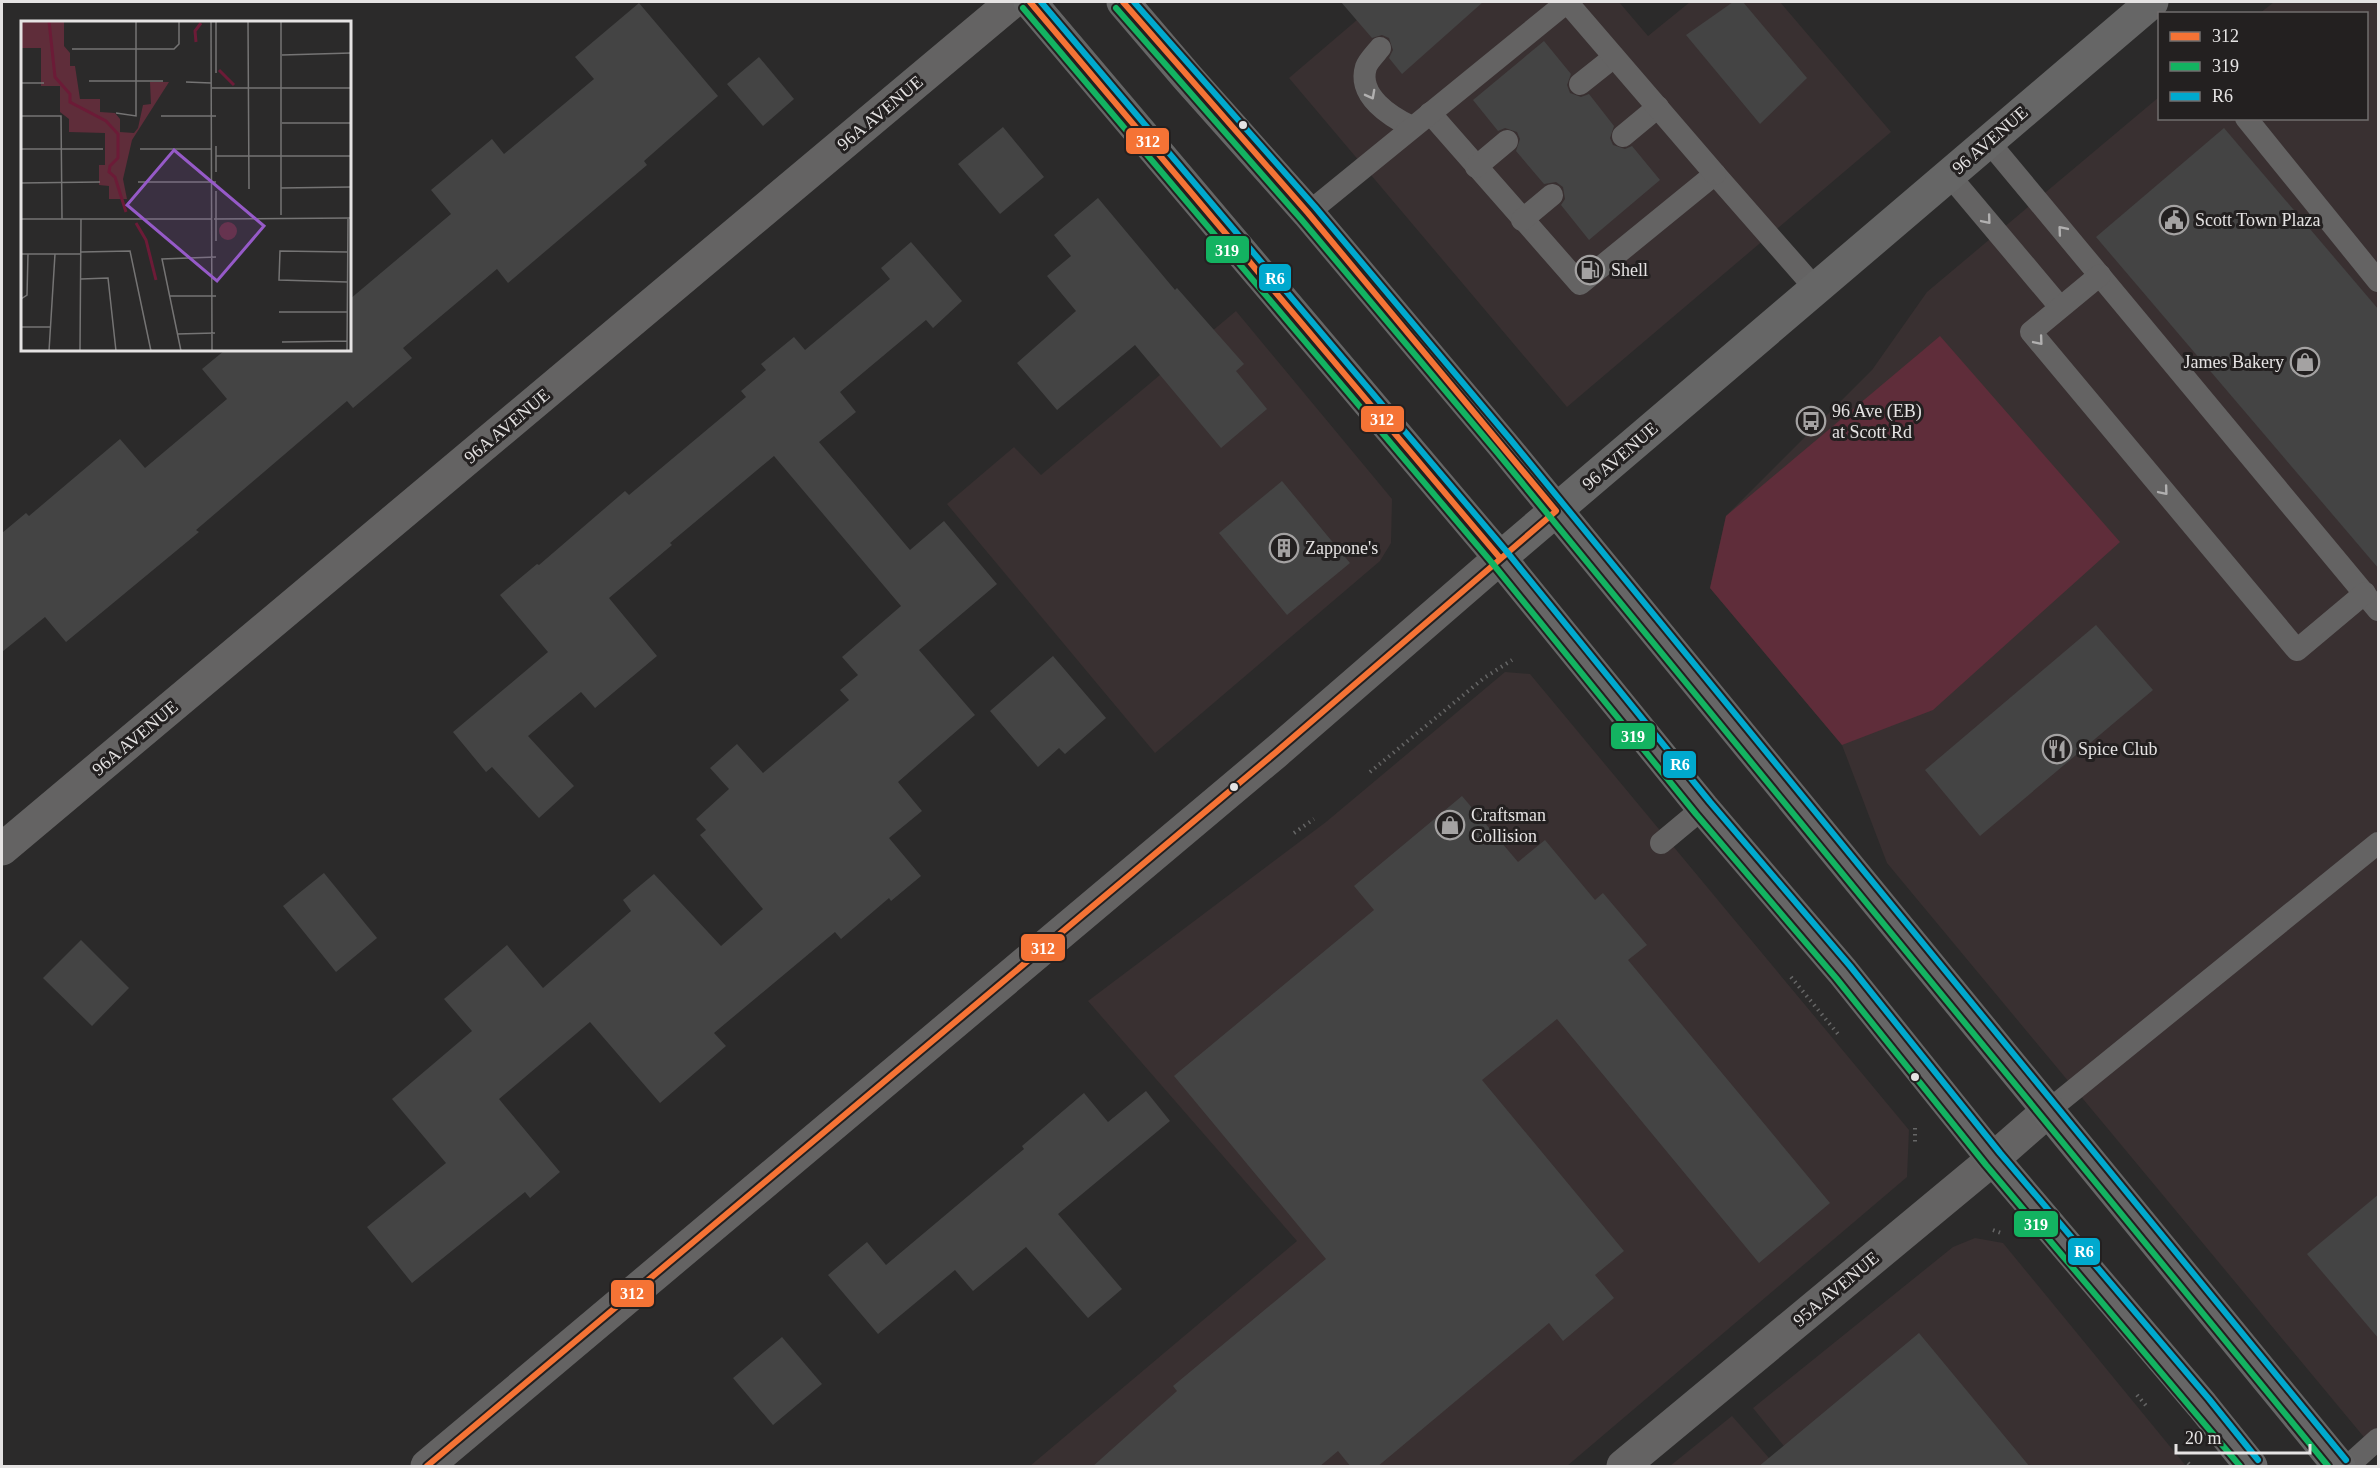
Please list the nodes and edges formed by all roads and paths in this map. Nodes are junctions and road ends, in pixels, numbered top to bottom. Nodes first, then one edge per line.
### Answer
1 (1012, 2) edge
2 (1030, 2) edge
3 (1123, 2) edge
4 (2154, 6) edge
5 (1380, 48) dead end
6 (1614, 57) junction
7 (1580, 84) dead end
8 (1658, 107) junction
9 (1430, 113) junction
10 (2248, 120) edge
11 (1412, 127) junction
12 (1623, 136) dead end
13 (1507, 141) dead end
14 (1988, 141) junction
15 (1476, 167) junction
16 (1715, 174) junction
17 (1949, 175) junction
18 (1552, 195) dead end
19 (1308, 213) junction
20 (1522, 219) junction
21 (2100, 275) junction
22 (2379, 282) edge
23 (1815, 288) junction
24 (2060, 307) junction
25 (1556, 512) junction
26 (1500, 558) junction
27 (2372, 602) edge
28 (1512, 660) dead end
29 (1370, 772) dead end
30 (1703, 808) junction
31 (1314, 819) dead end
32 (1294, 833) dead end
33 (1661, 843) dead end
34 (2379, 843) edge
35 (2, 849) edge
36 (1784, 969) dead end
37 (1844, 1042) dead end
38 (2049, 1110) junction
39 (1908, 1120) dead end
40 (1915, 1142) dead end
41 (1994, 1159) junction
42 (2379, 1439) edge
43 (427, 1467) edge
44 (1623, 1467) edge
45 (2251, 1467) edge
46 (2339, 1467) edge
47 (2348, 1467) edge

1 - 35 street, 96A AVENUE
2 - 26 main road
3 - 19 main road
4 - 14 main road, 96 AVENUE
5 -> 11 lane
6 - 7 lane
6 - 8 lane
6 - 9 lane
8 - 12 lane
8 - 16 lane
9 - 11 lane
9 - 15 lane
10 - 22 lane
11 - 19 lane
13 - 15 lane
14 - 17 main road, 96 AVENUE
21 -> 14 lane
15 - 20 lane
16 - 20 lane
16 - 23 lane
17 - 23 main road, 96 AVENUE
17 -> 24 lane
18 - 20 lane
19 - 25 main road
21 - 24 lane
21 - 27 lane
23 - 25 main road, 96 AVENUE
24 -> 27 lane
25 - 26 main road, 96 AVENUE
25 - 38 main road
26 - 30 main road
26 - 43 street, 96 AVENUE
28 - 29 path
30 - 33 lane
30 - 41 main road
31 - 32 path
34 - 38 lane
36 - 37 path
38 - 41 street, 95A AVENUE
38 - 46 main road
39 - 40 path
41 - 44 street, 95A AVENUE
41 - 45 main road
42 - 47 lane

